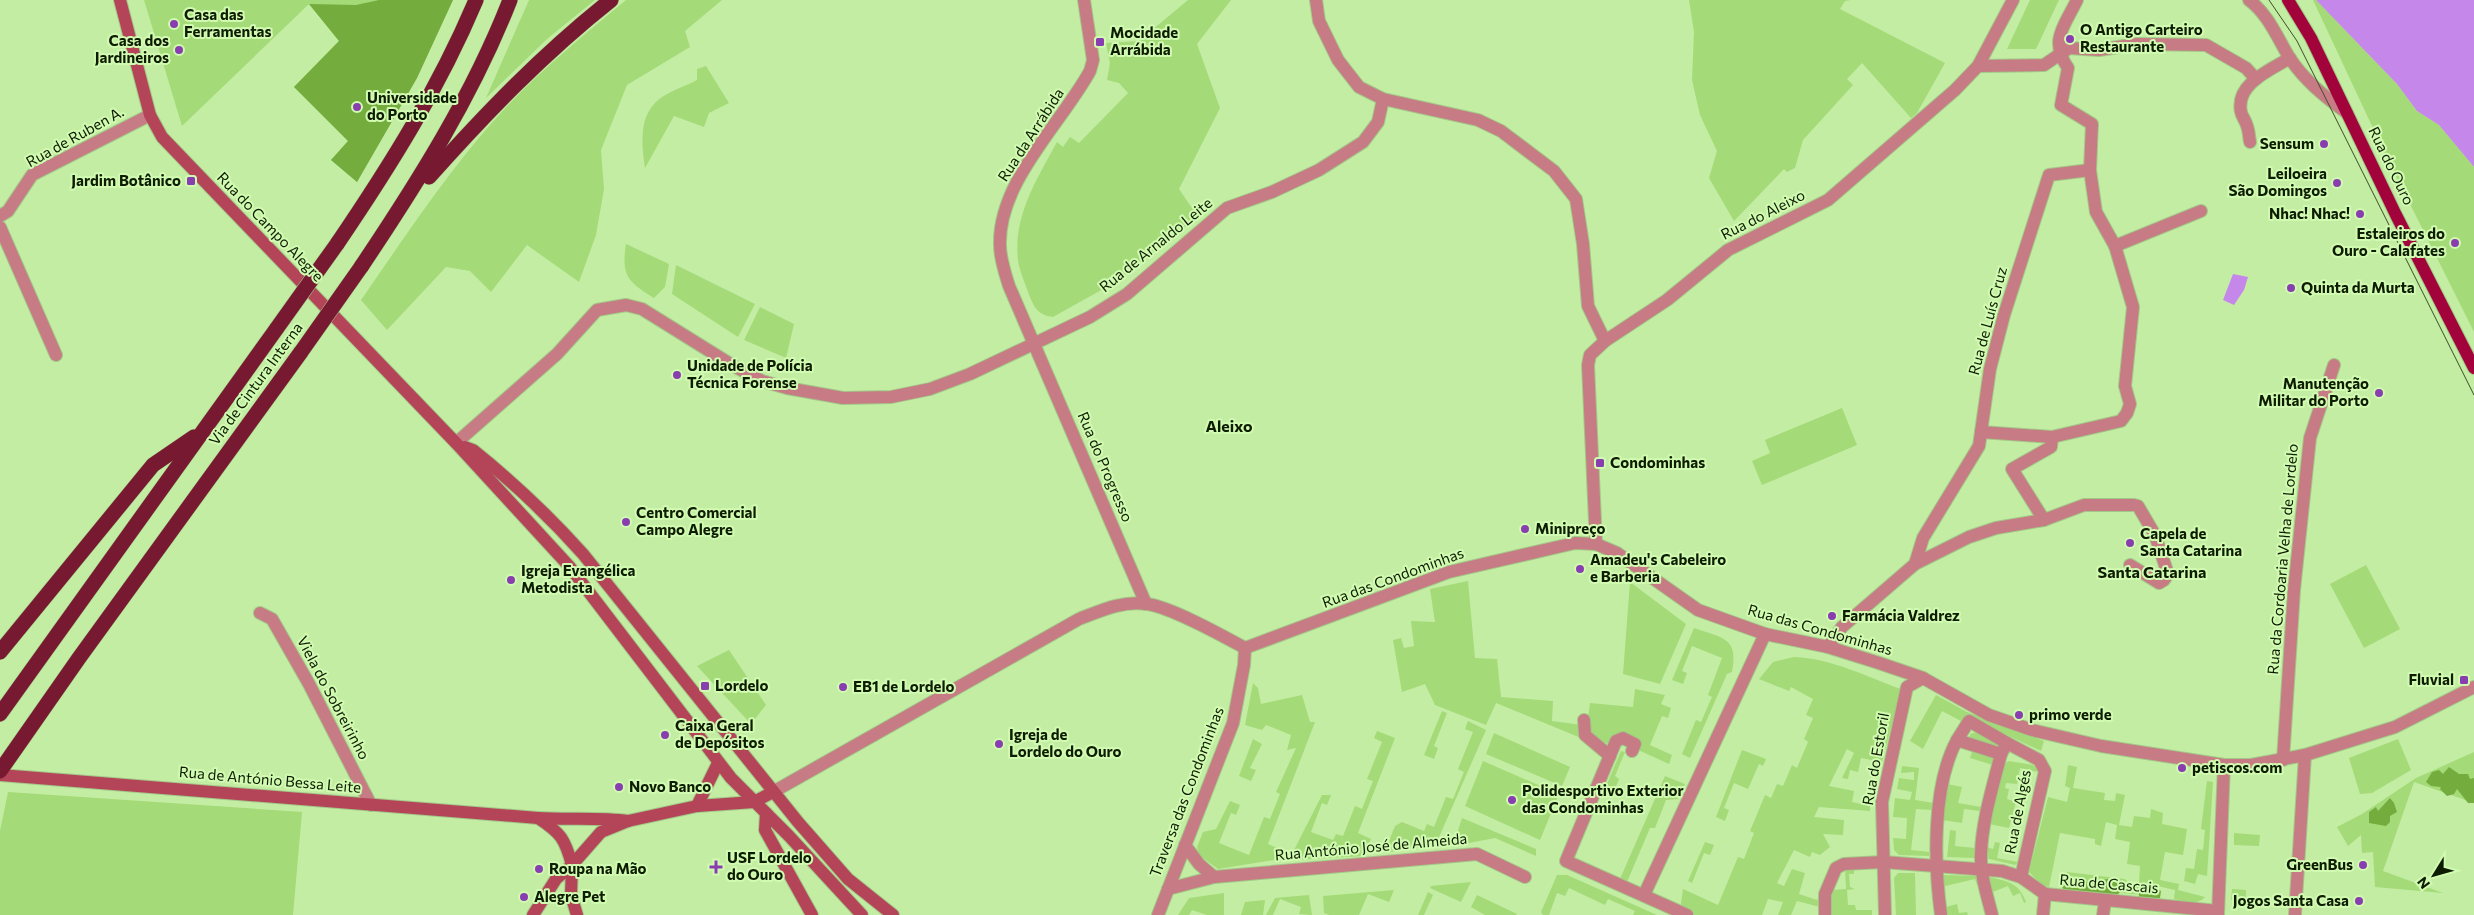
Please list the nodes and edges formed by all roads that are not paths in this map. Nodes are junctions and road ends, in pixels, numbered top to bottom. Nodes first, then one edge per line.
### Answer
1 (120, 0) edge
2 (476, 0) edge
3 (510, 0) edge
4 (611, 0) edge
5 (1084, 0) edge
6 (1316, 0) edge
7 (2013, 0) edge
8 (2077, 0) edge
9 (2250, 0) edge
10 (2288, 0) edge
11 (2059, 55) junction
12 (2290, 58) junction
13 (1978, 66) junction
14 (2256, 79) junction
15 (1383, 99) junction
16 (2347, 113) junction
17 (150, 115) junction
18 (2250, 142) dead end
19 (2090, 170) junction
20 (401, 208) junction
21 (2201, 211) dead end
22 (0, 216) edge
23 (0, 227) edge
24 (2115, 246) junction
25 (1605, 341) junction
26 (1034, 344) junction
27 (56, 355) dead end
28 (2334, 365) dead end
29 (2474, 368) edge
30 (204, 431) junction
31 (1981, 432) junction
32 (2052, 438) junction
33 (456, 443) junction
34 (2044, 520) junction
35 (1596, 544) junction
36 (1915, 564) junction
37 (2130, 565) dead end
38 (1146, 604) junction
39 (260, 613) dead end
40 (1765, 634) junction
41 (1828, 647) junction
42 (1245, 648) junction
43 (0, 652) edge
44 (1923, 678) junction
45 (2474, 687) edge
46 (0, 714) edge
47 (1584, 720) dead end
48 (1957, 740) junction
49 (2007, 743) junction
50 (1632, 751) dead end
51 (2001, 754) junction
52 (2305, 755) junction
53 (1610, 756) junction
54 (2284, 760) junction
55 (718, 763) junction
56 (2224, 765) junction
57 (0, 771) edge
58 (0, 774) edge
59 (773, 792) junction
60 (754, 802) junction
61 (371, 805) junction
62 (698, 806) junction
63 (766, 813) junction
64 (538, 818) junction
65 (628, 821) junction
66 (1185, 845) junction
67 (1883, 862) junction
68 (572, 865) junction
69 (1935, 865) junction
70 (1981, 868) junction
71 (1214, 877) junction
72 (1525, 877) dead end
73 (2021, 877) junction
74 (1168, 889) junction
75 (2045, 894) junction
76 (1644, 895) junction
77 (2105, 901) junction
78 (2160, 910) edge
79 (2218, 913) edge
80 (533, 915) edge
81 (577, 915) edge
82 (812, 915) edge
83 (862, 915) edge
84 (893, 915) edge
85 (1158, 915) edge
86 (1687, 915) edge
87 (1825, 915) edge
88 (1885, 915) edge
89 (1941, 915) edge
90 (1992, 915) edge
91 (2043, 915) edge
92 (2103, 915) edge
93 (2295, 915) edge

1 - 17 main road, Rua do Campo Alegre
2 - 30 highway, Via de Cintura Interna, bridge
3 - 20 highway, Via de Cintura Interna
4 - 20 highway
5 - 26 street, Rua da Arrábida
6 - 15 street
7 - 13 street, Rua do Aleixo
8 - 11 street
9 - 12 street, Rua do Ouro
10 - 16 main road, Rua do Ouro
11 - 13 street
11 - 14 street
11 - 19 street
12 - 14 street
12 - 16 street, Rua do Ouro
13 - 25 street, Rua do Aleixo
14 - 18 street
15 - 25 street
15 - 26 street, Rua de Arnaldo Leite
16 - 29 main road, Rua do Ouro
17 - 22 street, Rua de Ruben A.
17 - 33 main road, Rua do Campo Alegre
19 - 24 street
19 - 31 street, Rua de Luís Cruz
20 - 57 highway, Via de Cintura Interna, bridge
21 - 24 street
23 - 27 street
24 - 32 street
25 - 35 street, Rua do Aleixo
26 - 33 street, Rua de Arnaldo Leite
26 - 38 street, Rua do Progresso
28 - 54 street, Rua da Cordoaria Velha de Lordelo
30 - 43 highway
30 - 46 highway, Via de Cintura Interna
31 - 32 street
31 - 36 street, Rua de Luís Cruz
32 - 34 street
33 - 55 main road, Rua do Campo Alegre
33 - 59 main road, Rua do Campo Alegre
34 - 36 street
34 - 37 street
35 - 40 street, Rua das Condominhas
35 - 42 street, Rua das Condominhas
36 - 41 street
38 - 42 street
38 - 59 street
39 - 61 street, Viela do Sobreirinho
40 - 41 street, Rua das Condominhas
40 - 76 street
41 - 44 street, Rua das Condominhas
42 - 66 street, Traversa das Condominhas
44 - 56 street, Rua das Condominhas
44 - 67 street, Rua do Estoril
45 - 52 street, Rua das Condominhas
47 - 53 street
48 - 49 street, Rua de Algés
48 - 51 street
48 - 69 street
49 - 51 street
49 - 73 street, Rua de Algés
50 - 53 street
51 - 70 street
52 - 54 street, Rua das Condominhas
52 - 93 street
53 - 76 street
54 - 56 street, Rua das Condominhas
55 - 60 main road, Rua do Campo Alegre
55 - 62 main road
56 - 79 street
58 - 61 main road, Rua de António Bessa Leite
59 - 60 main road
59 - 84 main road, Rua do Campo Alegre
60 - 62 main road
60 - 63 main road, Rua do Campo Alegre
61 - 64 main road, Rua de António Bessa Leite
62 - 65 main road
63 - 82 main road
63 - 83 main road, Rua do Campo Alegre
64 - 65 main road, Rua de António Bessa Leite
64 - 68 main road
65 - 68 main road
66 - 71 street
66 - 74 street, Traversa das Condominhas
67 - 69 street, Rua de Cascais
67 - 87 street, Rua de Cascais
67 - 88 street, Rua do Estoril
68 - 80 main road
68 - 81 main road
69 - 70 street, Rua de Cascais
69 - 89 street
70 - 73 street, Rua de Cascais
70 - 90 street
71 - 72 street, Rua António José de Almeida
71 - 74 street, Rua António José de Almeida
73 - 75 street, Rua de Cascais
74 - 85 street, Traversa das Condominhas
75 - 77 street, Rua de Cascais
75 - 91 street
76 - 86 street
77 - 78 street, Rua de Cascais
77 - 92 street
78 - 79 street, Rua de Cascais

